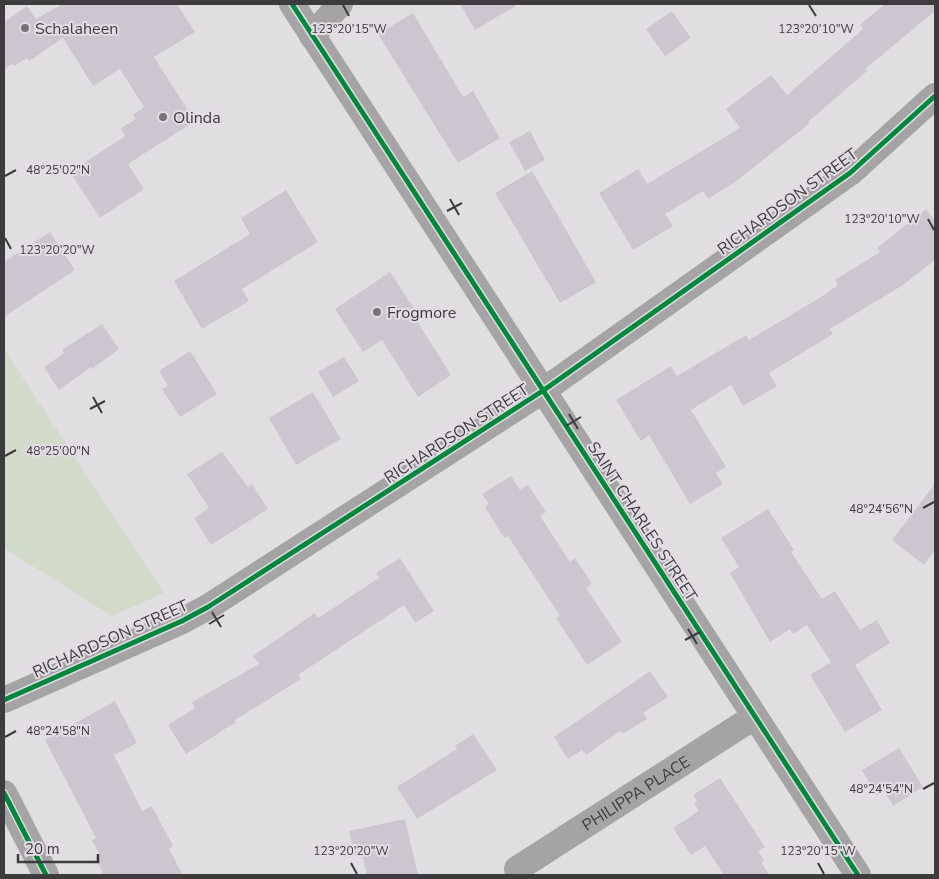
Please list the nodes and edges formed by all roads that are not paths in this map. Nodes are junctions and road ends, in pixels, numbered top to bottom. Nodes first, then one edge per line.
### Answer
1 (292, 4) edge
2 (340, 4) edge
3 (312, 36) junction
4 (935, 96) edge
5 (544, 390) junction
6 (4, 700) edge
7 (754, 716) junction
8 (4, 793) edge
9 (518, 869) dead end
10 (46, 875) edge
11 (858, 875) edge

1 - 3 street, SAINT CHARLES STREET
2 - 3 street
3 - 5 street, SAINT CHARLES STREET
4 - 5 street, RICHARDSON STREET
5 - 6 street, RICHARDSON STREET
5 - 7 street, SAINT CHARLES STREET
7 - 9 street, PHILIPPA PLACE
7 - 11 street, SAINT CHARLES STREET
8 - 10 street

